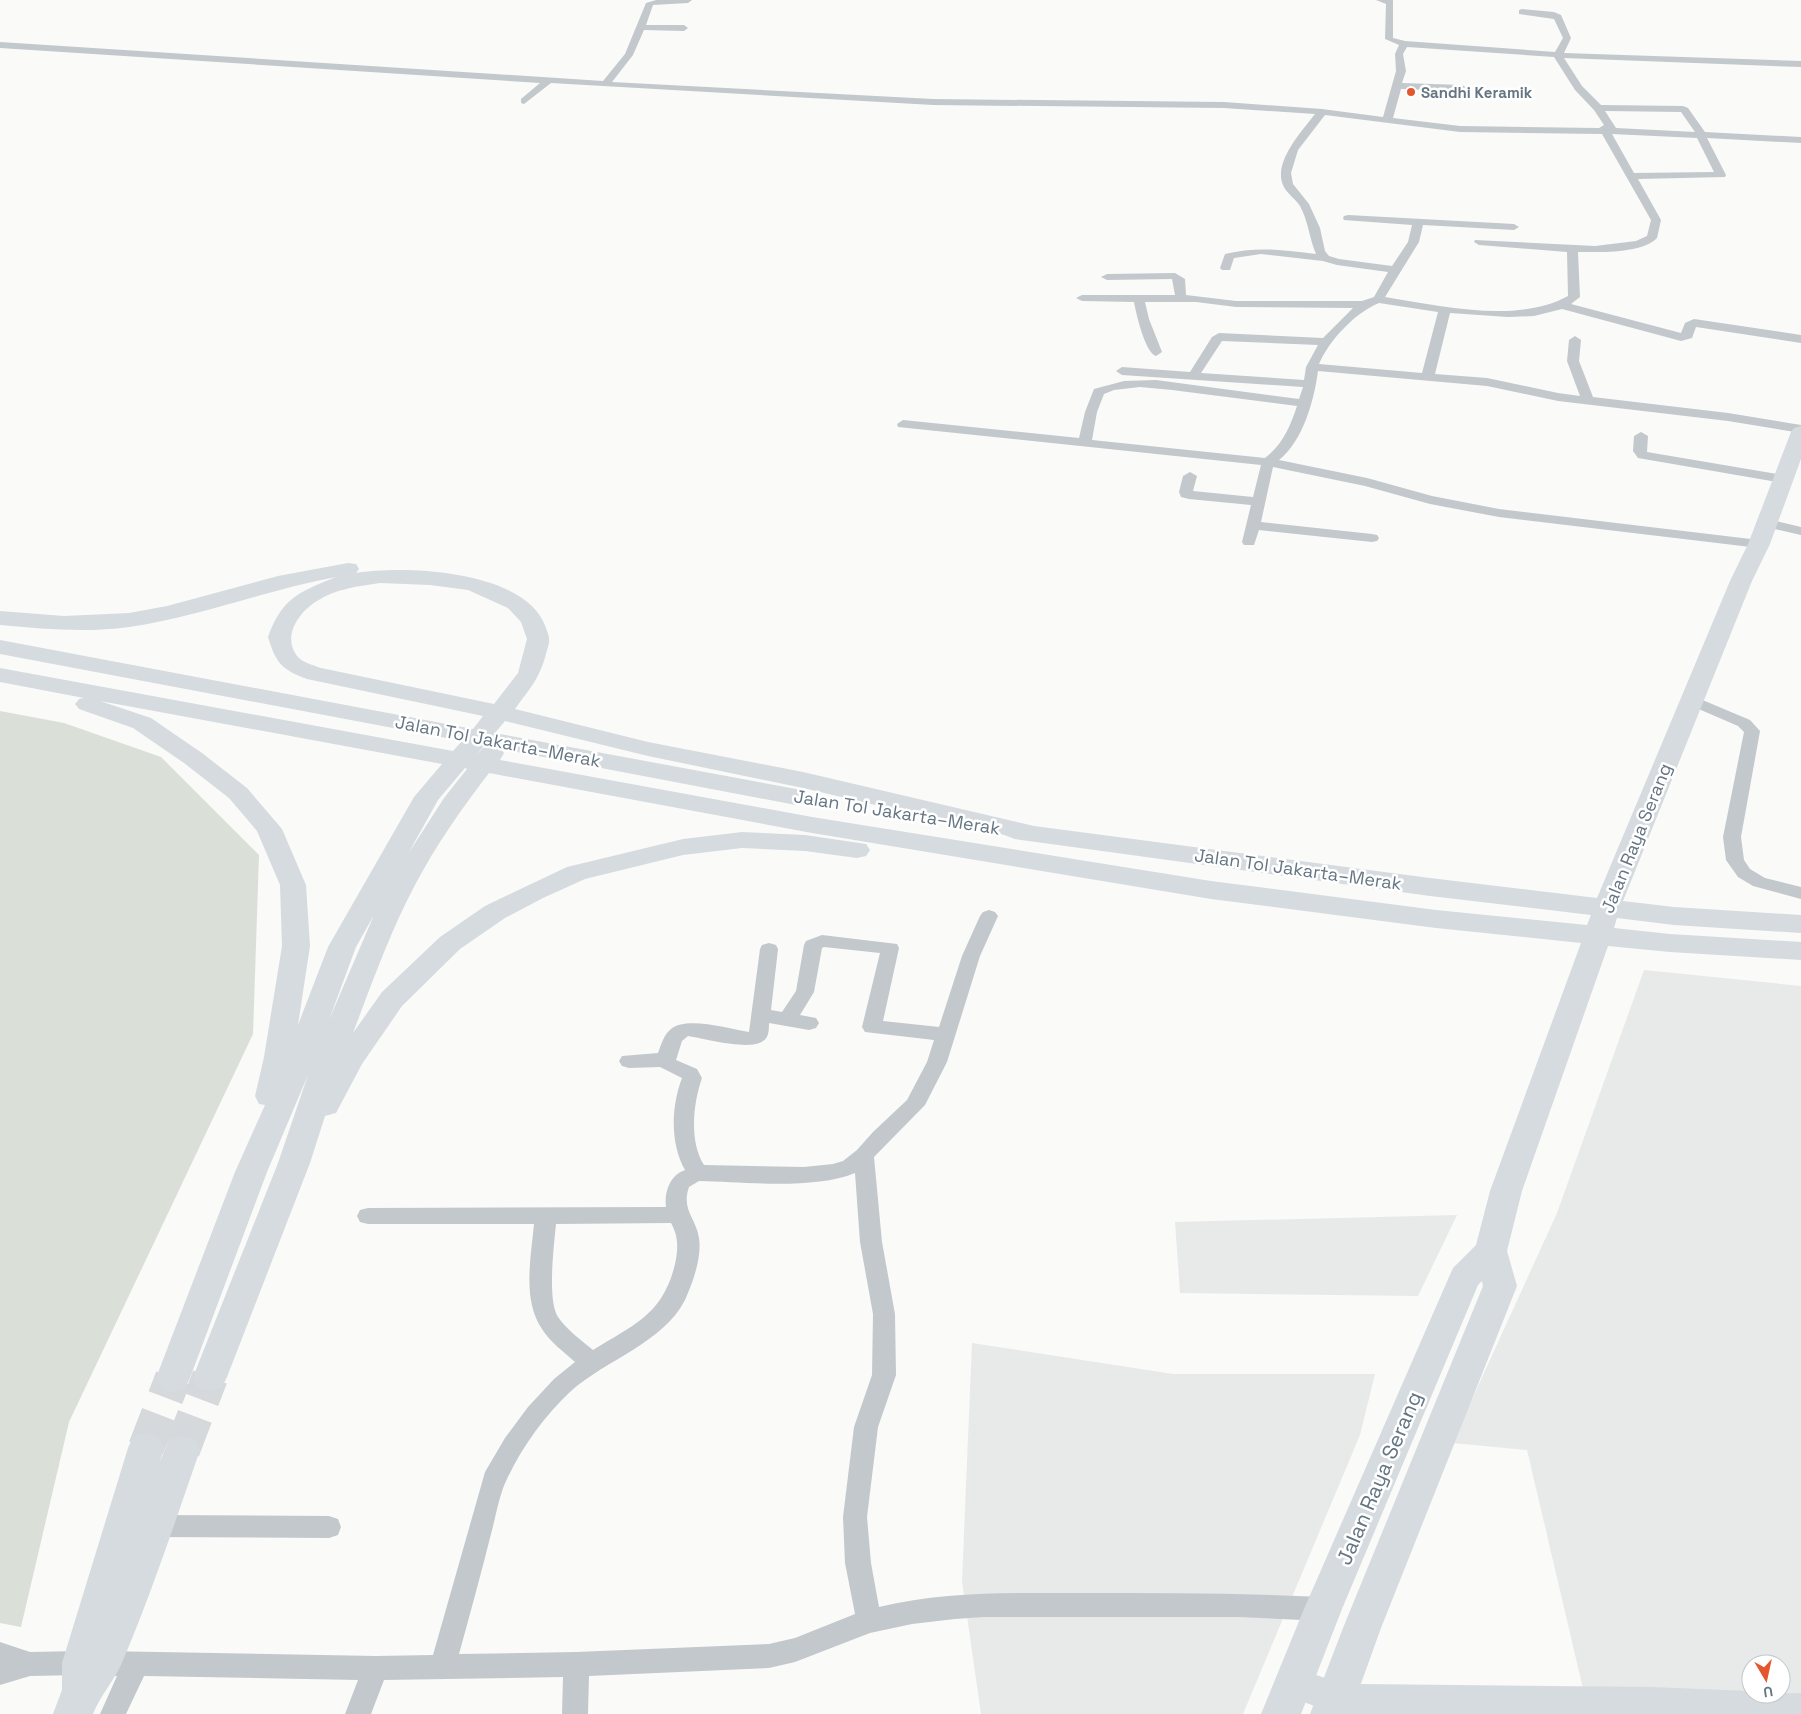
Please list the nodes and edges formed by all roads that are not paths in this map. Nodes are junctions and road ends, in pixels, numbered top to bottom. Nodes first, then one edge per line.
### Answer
1 (688, 0) edge
2 (1380, 0) edge
3 (1391, 1) edge
4 (1522, 12) dead end
5 (640, 27) junction
6 (684, 28) dead end
7 (0, 43) edge
8 (1404, 44) junction
9 (1558, 56) junction
10 (1801, 64) edge
11 (548, 81) junction
12 (606, 83) junction
13 (1397, 86) junction
14 (1472, 87) dead end
15 (1462, 88) junction
16 (1469, 99) dead end
17 (524, 101) dead end
18 (1598, 108) junction
19 (1322, 112) junction
20 (1387, 119) junction
21 (1607, 129) junction
22 (1701, 133) junction
23 (1801, 138) edge
24 (1632, 176) junction
25 (1348, 218) dead end
26 (1418, 222) junction
27 (1514, 227) dead end
28 (1479, 242) dead end
29 (1572, 250) junction
30 (1324, 258) junction
31 (1226, 268) dead end
32 (1395, 270) junction
33 (1107, 277) dead end
34 (1082, 298) dead end
35 (1181, 299) junction
36 (1378, 299) junction
37 (1139, 300) junction
38 (1562, 305) junction
39 (1364, 306) junction
40 (1445, 309) junction
41 (1801, 338) edge
42 (1575, 340) dead end
43 (1326, 342) junction
44 (1156, 352) dead end
45 (1312, 367) junction
46 (1122, 371) dead end
47 (1193, 376) junction
48 (1428, 376) junction
49 (1310, 384) junction
50 (1588, 401) junction
51 (1305, 403) junction
52 (903, 424) dead end
53 (1801, 430) edge
54 (1641, 436) dead end
55 (1085, 443) junction
56 (1268, 462) junction
57 (1190, 476) dead end
58 (1783, 479) junction
59 (1258, 502) junction
60 (1252, 525) junction
61 (1801, 531) edge
62 (1763, 534) junction
63 (1372, 538) dead end
64 (1249, 542) dead end
65 (0, 618) edge
66 (0, 647) edge
67 (0, 675) edge
68 (0, 683) edge
69 (1692, 701) junction
70 (515, 709) junction
71 (1032, 833) junction
72 (1211, 890) junction
73 (1801, 893) edge
74 (990, 916) dead end
75 (1801, 924) edge
76 (769, 949) dead end
77 (1801, 951) edge
78 (761, 1015) junction
79 (788, 1020) junction
80 (809, 1023) dead end
81 (946, 1034) junction
82 (666, 1060) junction
83 (629, 1061) dead end
84 (864, 1155) junction
85 (294, 1163) junction
86 (250, 1172) junction
87 (698, 1173) junction
88 (546, 1215) junction
89 (678, 1215) junction
90 (368, 1216) dead end
91 (1491, 1251) junction
92 (591, 1362) junction
93 (210, 1377) tunnel mouth
94 (173, 1378) tunnel mouth
95 (146, 1448) tunnel mouth
96 (182, 1450) tunnel mouth
97 (155, 1526) junction
98 (329, 1527) dead end
99 (1323, 1609) junction
100 (869, 1621) junction
101 (0, 1654) edge
102 (30, 1664) junction
103 (576, 1664) junction
104 (443, 1666) junction
105 (376, 1668) junction
106 (0, 1673) edge
107 (95, 1679) edge
108 (1288, 1699) edge
109 (1333, 1706) edge
110 (1478, 1708) edge
111 (1801, 1709) edge
112 (113, 1714) edge
113 (358, 1714) edge
114 (575, 1714) edge

1 - 5 street
2 - 3 street
3 - 8 street
4 - 9 street
5 - 6 street
5 - 12 street
7 - 11 street
7 - 12 street
8 - 9 street
8 - 13 street
9 - 10 street
9 - 18 street
11 - 12 street
11 - 17 street
12 - 19 street
12 - 20 street
13 - 15 street
13 - 20 street
14 - 15 street
15 - 16 street
18 - 21 street
18 - 22 street
19 - 20 street
19 - 30 street
20 - 21 street
21 - 22 street
21 - 24 street
22 - 23 street
22 - 24 street
24 - 29 street
25 - 26 street
26 - 27 street
26 - 32 street
28 - 29 street
29 - 38 street
30 - 31 street
30 - 32 street
32 - 36 street
33 - 35 street
34 - 37 street
35 - 37 street
35 - 39 street
36 - 39 street
36 - 40 street
37 - 44 street
38 - 40 street
38 - 41 street
39 - 43 street
40 - 48 street
42 - 50 street
43 - 45 street
43 - 47 street
45 - 48 street
45 - 49 street
46 - 47 street
47 - 49 street
48 - 50 street
49 - 51 street
50 - 53 street
51 - 55 street
51 - 56 street
52 - 55 street
53 - 58 highway, Jalan Raya Serang
54 - 58 street
55 - 56 street
56 - 59 street
56 - 62 street
57 - 59 street
58 - 62 highway, Jalan Raya Serang
59 - 60 street
60 - 63 street
60 - 64 street
61 - 62 street
62 - 69 highway, Jalan Raya Serang
65 - 70 highway
66 - 71 highway, Jalan Tol Jakarta–Merak
67 - 72 highway, Jalan Tol Jakarta–Merak
68 - 86 highway
69 - 73 street
69 - 91 highway, Jalan Raya Serang
70 - 71 highway
70 - 85 highway
70 - 86 highway
71 - 75 highway, Jalan Tol Jakarta–Merak
72 - 77 highway, Jalan Tol Jakarta–Merak
72 - 85 highway
74 - 81 street
76 - 78 street
78 - 79 street
78 - 82 street
79 - 80 street
79 - 81 street
81 - 84 street
82 - 83 street
82 - 87 street
84 - 87 street
84 - 100 street
85 - 93 highway
86 - 94 highway
87 - 89 street
88 - 89 street
88 - 90 street
88 - 92 street
89 - 92 street
91 - 99 highway, Jalan Raya Serang
91 - 109 highway, Jalan Raya Serang
92 - 104 street
95 - 107 highway
96 - 97 highway
97 - 98 street
97 - 107 highway
99 - 100 street
99 - 108 highway, Jalan Raya Serang
100 - 103 street
101 - 102 street
102 - 106 street
102 - 107 street
103 - 104 street
103 - 114 street
104 - 105 street
105 - 107 street
105 - 113 street
107 - 112 street
108 - 109 main road
109 - 110 main road
110 - 111 main road

